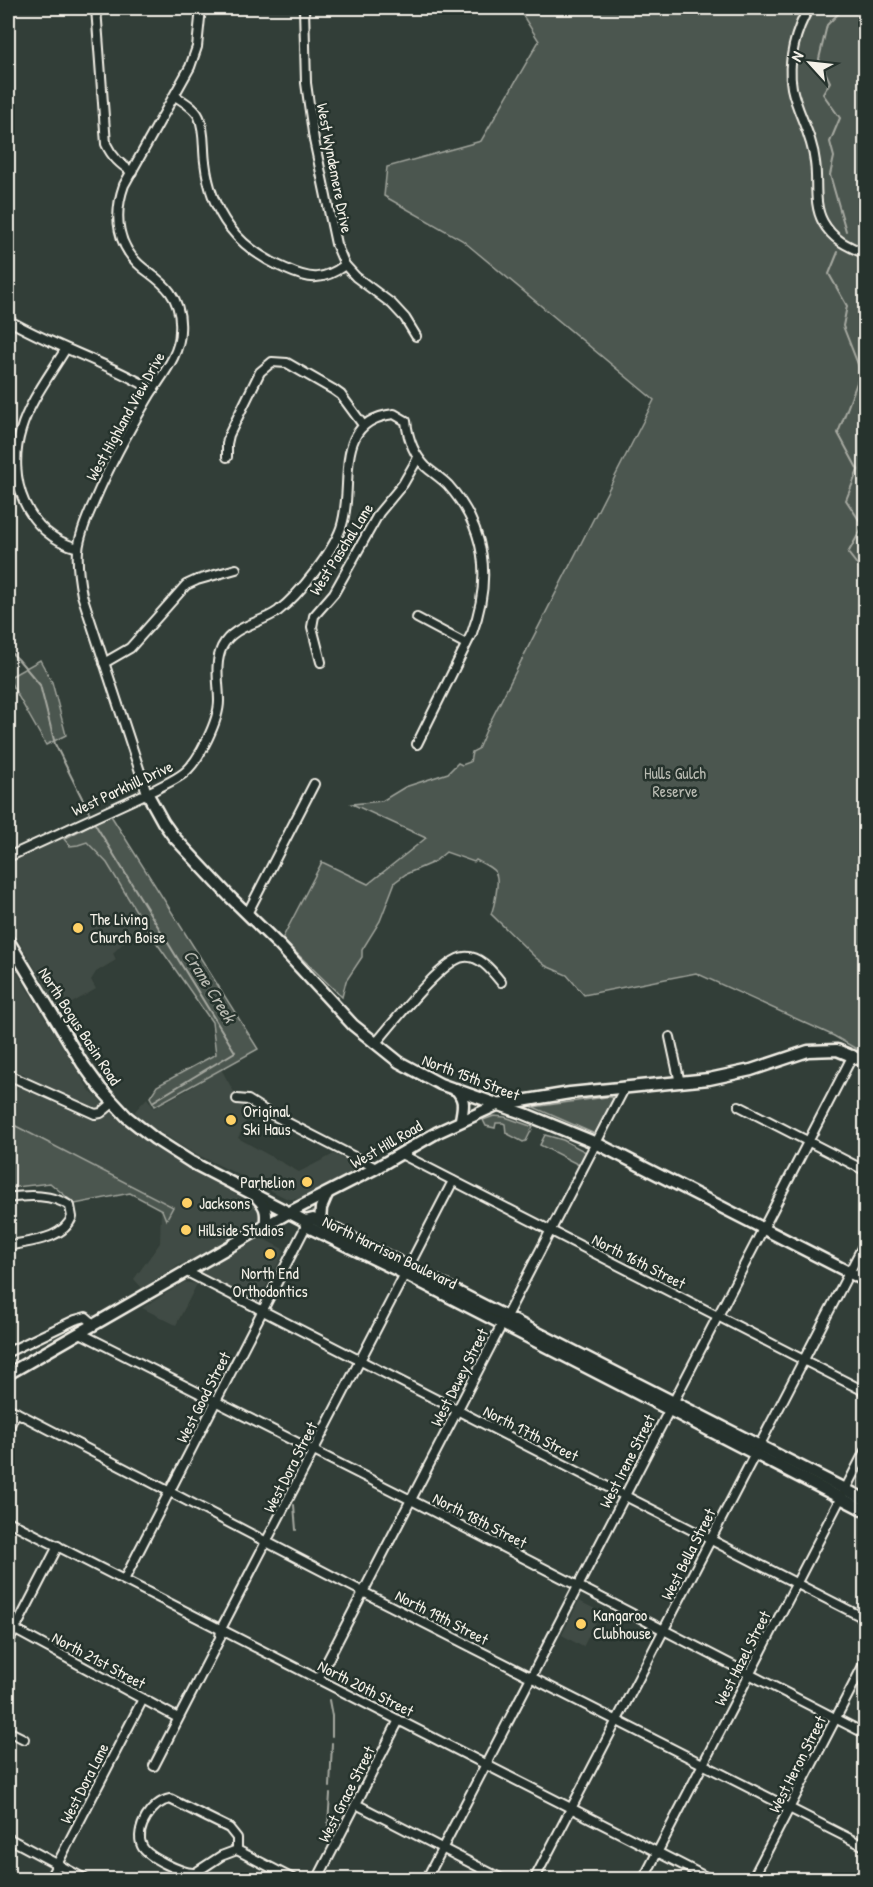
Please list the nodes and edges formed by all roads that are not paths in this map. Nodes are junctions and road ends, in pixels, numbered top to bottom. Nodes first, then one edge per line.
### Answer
1 (96, 8) edge
2 (201, 8) edge
3 (304, 8) edge
4 (809, 8) edge
5 (175, 96) junction
6 (132, 172) junction
7 (8, 248) edge
8 (866, 254) edge
9 (345, 266) junction
10 (8, 267) edge
11 (8, 320) edge
12 (416, 336) dead end
13 (65, 350) junction
14 (153, 390) junction
15 (363, 425) junction
16 (227, 457) dead end
17 (418, 458) junction
18 (78, 548) junction
19 (236, 569) dead end
20 (417, 618) dead end
21 (466, 644) junction
22 (321, 662) dead end
23 (104, 663) junction
24 (417, 744) dead end
25 (314, 784) dead end
26 (147, 793) junction
27 (8, 857) edge
28 (247, 914) junction
29 (8, 940) edge
30 (501, 982) dead end
31 (670, 1037) dead end
32 (375, 1044) junction
33 (853, 1055) junction
34 (866, 1062) edge
35 (8, 1075) edge
36 (680, 1083) junction
37 (625, 1087) junction
38 (455, 1089) junction
39 (237, 1099) dead end
40 (113, 1103) junction
41 (497, 1105) junction
42 (739, 1106) dead end
43 (461, 1120) junction
44 (808, 1142) junction
45 (596, 1143) junction
46 (401, 1155) junction
47 (376, 1168) junction
48 (866, 1171) edge
49 (453, 1181) junction
50 (254, 1194) junction
51 (327, 1194) junction
52 (8, 1198) edge
53 (288, 1213) junction
54 (320, 1222) junction
55 (305, 1224) junction
56 (265, 1227) junction
57 (764, 1228) junction
58 (550, 1231) junction
59 (866, 1240) edge
60 (8, 1246) edge
61 (406, 1270) junction
62 (185, 1271) junction
63 (849, 1272) junction
64 (866, 1281) edge
65 (262, 1311) junction
66 (717, 1316) junction
67 (504, 1321) junction
68 (94, 1324) junction
69 (80, 1333) junction
70 (8, 1352) edge
71 (803, 1360) junction
72 (360, 1361) junction
73 (8, 1374) edge
74 (866, 1392) edge
75 (216, 1401) junction
76 (671, 1406) junction
77 (8, 1408) edge
78 (457, 1411) junction
79 (16, 1412) junction
80 (8, 1429) edge
81 (866, 1449) edge
82 (314, 1450) junction
83 (757, 1450) junction
84 (170, 1491) junction
85 (843, 1494) junction
86 (624, 1496) junction
87 (411, 1500) junction
88 (866, 1500) edge
89 (866, 1511) edge
90 (8, 1521) edge
91 (710, 1540) junction
92 (266, 1542) junction
93 (58, 1546) junction
94 (124, 1580) junction
95 (796, 1584) junction
96 (578, 1586) junction
97 (363, 1592) junction
98 (866, 1619) edge
99 (11, 1628) edge
100 (221, 1629) junction
101 (663, 1630) junction
102 (8, 1643) edge
103 (866, 1660) edge
104 (749, 1675) junction
105 (531, 1677) junction
106 (318, 1679) junction
107 (143, 1699) junction
108 (178, 1718) junction
109 (835, 1719) junction
110 (399, 1720) junction
111 (617, 1720) junction
112 (8, 1731) edge
113 (866, 1734) edge
114 (24, 1739) dead end
115 (485, 1764) junction
116 (703, 1764) junction
117 (154, 1766) dead end
118 (356, 1804) junction
119 (571, 1808) junction
120 (789, 1809) junction
121 (8, 1838) edge
122 (866, 1847) edge
123 (442, 1848) junction
124 (237, 1850) junction
125 (657, 1852) junction
126 (57, 1864) junction
127 (866, 1872) edge
128 (49, 1880) edge
129 (87, 1880) edge
130 (295, 1880) edge
131 (317, 1880) edge
132 (426, 1880) edge
133 (504, 1880) edge
134 (534, 1880) edge
135 (643, 1880) edge
136 (712, 1880) edge
137 (752, 1880) edge
138 (861, 1880) edge

1 - 6 street
2 - 5 street, West Highland View Drive
3 - 9 street, West Wyndemere Drive
4 - 8 street
5 - 6 street, West Highland View Drive
5 - 9 street
6 - 14 street, West Highland View Drive
7 - 10 street
9 - 12 street, West Wyndemere Drive
11 - 13 street
13 - 14 street
13 - 18 street
14 - 18 street, West Highland View Drive
15 - 16 street
15 - 17 street
15 - 26 street, West Parkhill Drive
17 - 21 street
17 - 22 street, West Paschal Lane
18 - 23 street, West Highland View Drive
19 - 23 street
20 - 21 street
21 - 24 street
23 - 26 street, West Highland View Drive
25 - 28 street
26 - 27 street, West Parkhill Drive
26 - 28 street, North 15th Street
28 - 32 street, North 15th Street
29 - 40 street, North Bogus Basin Road
30 - 32 street
31 - 36 street
32 - 38 street, North 15th Street
33 - 34 street
33 - 36 street, West Hill Road
33 - 44 street, West Irene Street
35 - 40 street
36 - 37 street, West Hill Road
37 - 41 street, West Hill Road
37 - 45 street, West Dewey Street
38 - 41 street, North 15th Street
38 - 43 street
39 - 47 street
40 - 50 street, North Bogus Basin Road
41 - 43 street, West Hill Road
41 - 45 street, North 15th Street
42 - 44 street
43 - 46 street, West Hill Road
44 - 48 street
44 - 57 street, West Irene Street
45 - 57 street, North 15th Street
45 - 58 street, West Dewey Street
46 - 47 street, West Hill Road
46 - 49 street, North 16th Street
47 - 51 street, West Hill Road
49 - 58 street, North 16th Street
49 - 61 street, West Dora Street
50 - 53 street, North Bogus Basin Road
50 - 56 street
51 - 53 street, West Hill Road
51 - 54 street
52 - 60 street
53 - 55 street, North Bogus Basin Road
53 - 56 street, West Hill Road
54 - 55 street, North Harrison Boulevard
54 - 61 street, North Harrison Boulevard
55 - 61 street, North Harrison Boulevard
55 - 65 street, West Good Street
56 - 62 street, West Hill Road
57 - 63 street, North 15th Street
57 - 66 street, West Irene Street
58 - 66 street, North 16th Street
58 - 67 street, West Dewey Street
59 - 63 street, West Bella Street
61 - 67 street, North Harrison Boulevard
61 - 72 street, West Dora Street
62 - 65 street, North 17th Street
62 - 68 street, West Hill Road
63 - 64 street, North 15th Street
63 - 71 street, West Bella Street
65 - 72 street, North 17th Street
65 - 75 street, West Good Street
66 - 71 street, North 16th Street
66 - 76 street, West Irene Street
67 - 76 street, North Harrison Boulevard
67 - 78 street, West Dewey Street
68 - 69 street, West Hill Road
68 - 70 street
69 - 73 street, West Hill Road
69 - 75 street, North 18th Street
71 - 74 street, North 16th Street
71 - 83 street, West Bella Street
72 - 78 street, North 17th Street
72 - 82 street, West Dora Street
75 - 82 street, North 18th Street
75 - 84 street, West Good Street
76 - 83 street, North Harrison Boulevard
76 - 86 street, West Irene Street
77 - 79 street, North 19th Street
78 - 86 street, North 17th Street
78 - 87 street, West Dewey Street
79 - 80 street
79 - 84 street, North 19th Street
81 - 85 street, West Hazel Street
82 - 87 street, North 18th Street
82 - 92 street, West Dora Street
83 - 85 street, North Harrison Boulevard
83 - 91 street, West Bella Street
84 - 92 street, North 19th Street
84 - 94 street, West Good Street
85 - 88 street, North Harrison Boulevard
85 - 89 street, North Harrison Boulevard
85 - 95 street, West Hazel Street
86 - 91 street, North 17th Street
86 - 96 street, West Irene Street
87 - 96 street, North 18th Street
87 - 97 street, West Dewey Street
90 - 93 street, North 20th Street
91 - 95 street, North 17th Street
91 - 101 street, West Bella Street
92 - 97 street, North 19th Street
92 - 100 street, West Dora Street
93 - 94 street, North 20th Street
93 - 99 street
94 - 100 street, North 20th Street
95 - 98 street, North 17th Street
95 - 104 street, West Hazel Street
96 - 101 street, North 18th Street
96 - 105 street, West Irene Street
97 - 105 street, North 19th Street
97 - 106 street, West Dewey Street
99 - 102 street
99 - 107 street, North 21st Street
100 - 106 street, North 20th Street
100 - 108 street, West Dora Street
101 - 104 street, North 18th Street
101 - 111 street, West Bella Street
103 - 109 street, West Heron Street
104 - 109 street, North 18th Street
104 - 116 street, West Hazel Street
105 - 111 street, North 19th Street
105 - 115 street, West Irene Street
106 - 110 street, North 20th Street
107 - 108 street, North 21st Street
107 - 126 street, West Dora Lane
108 - 117 street, West Dora Street
109 - 113 street, North 18th Street
109 - 120 street, West Heron Street
110 - 115 street, North 20th Street
110 - 118 street, West Grace Street
111 - 116 street, North 19th Street
111 - 119 street, West Bella Street
112 - 114 street
115 - 119 street, North 20th Street
115 - 123 street, West Irene Street
116 - 120 street, North 19th Street
116 - 125 street, West Hazel Street
118 - 123 street
118 - 131 street, West Grace Street
119 - 125 street, North 20th Street
119 - 134 street, West Bella Street
120 - 122 street, North 19th Street
120 - 137 street, West Heron Street
121 - 126 street
123 - 132 street, West Irene Street
123 - 133 street
124 - 124 street
124 - 130 street
125 - 135 street, West Hazel Street
125 - 136 street, North 20th Street
126 - 128 street, West Dora Lane
126 - 129 street
127 - 138 street

